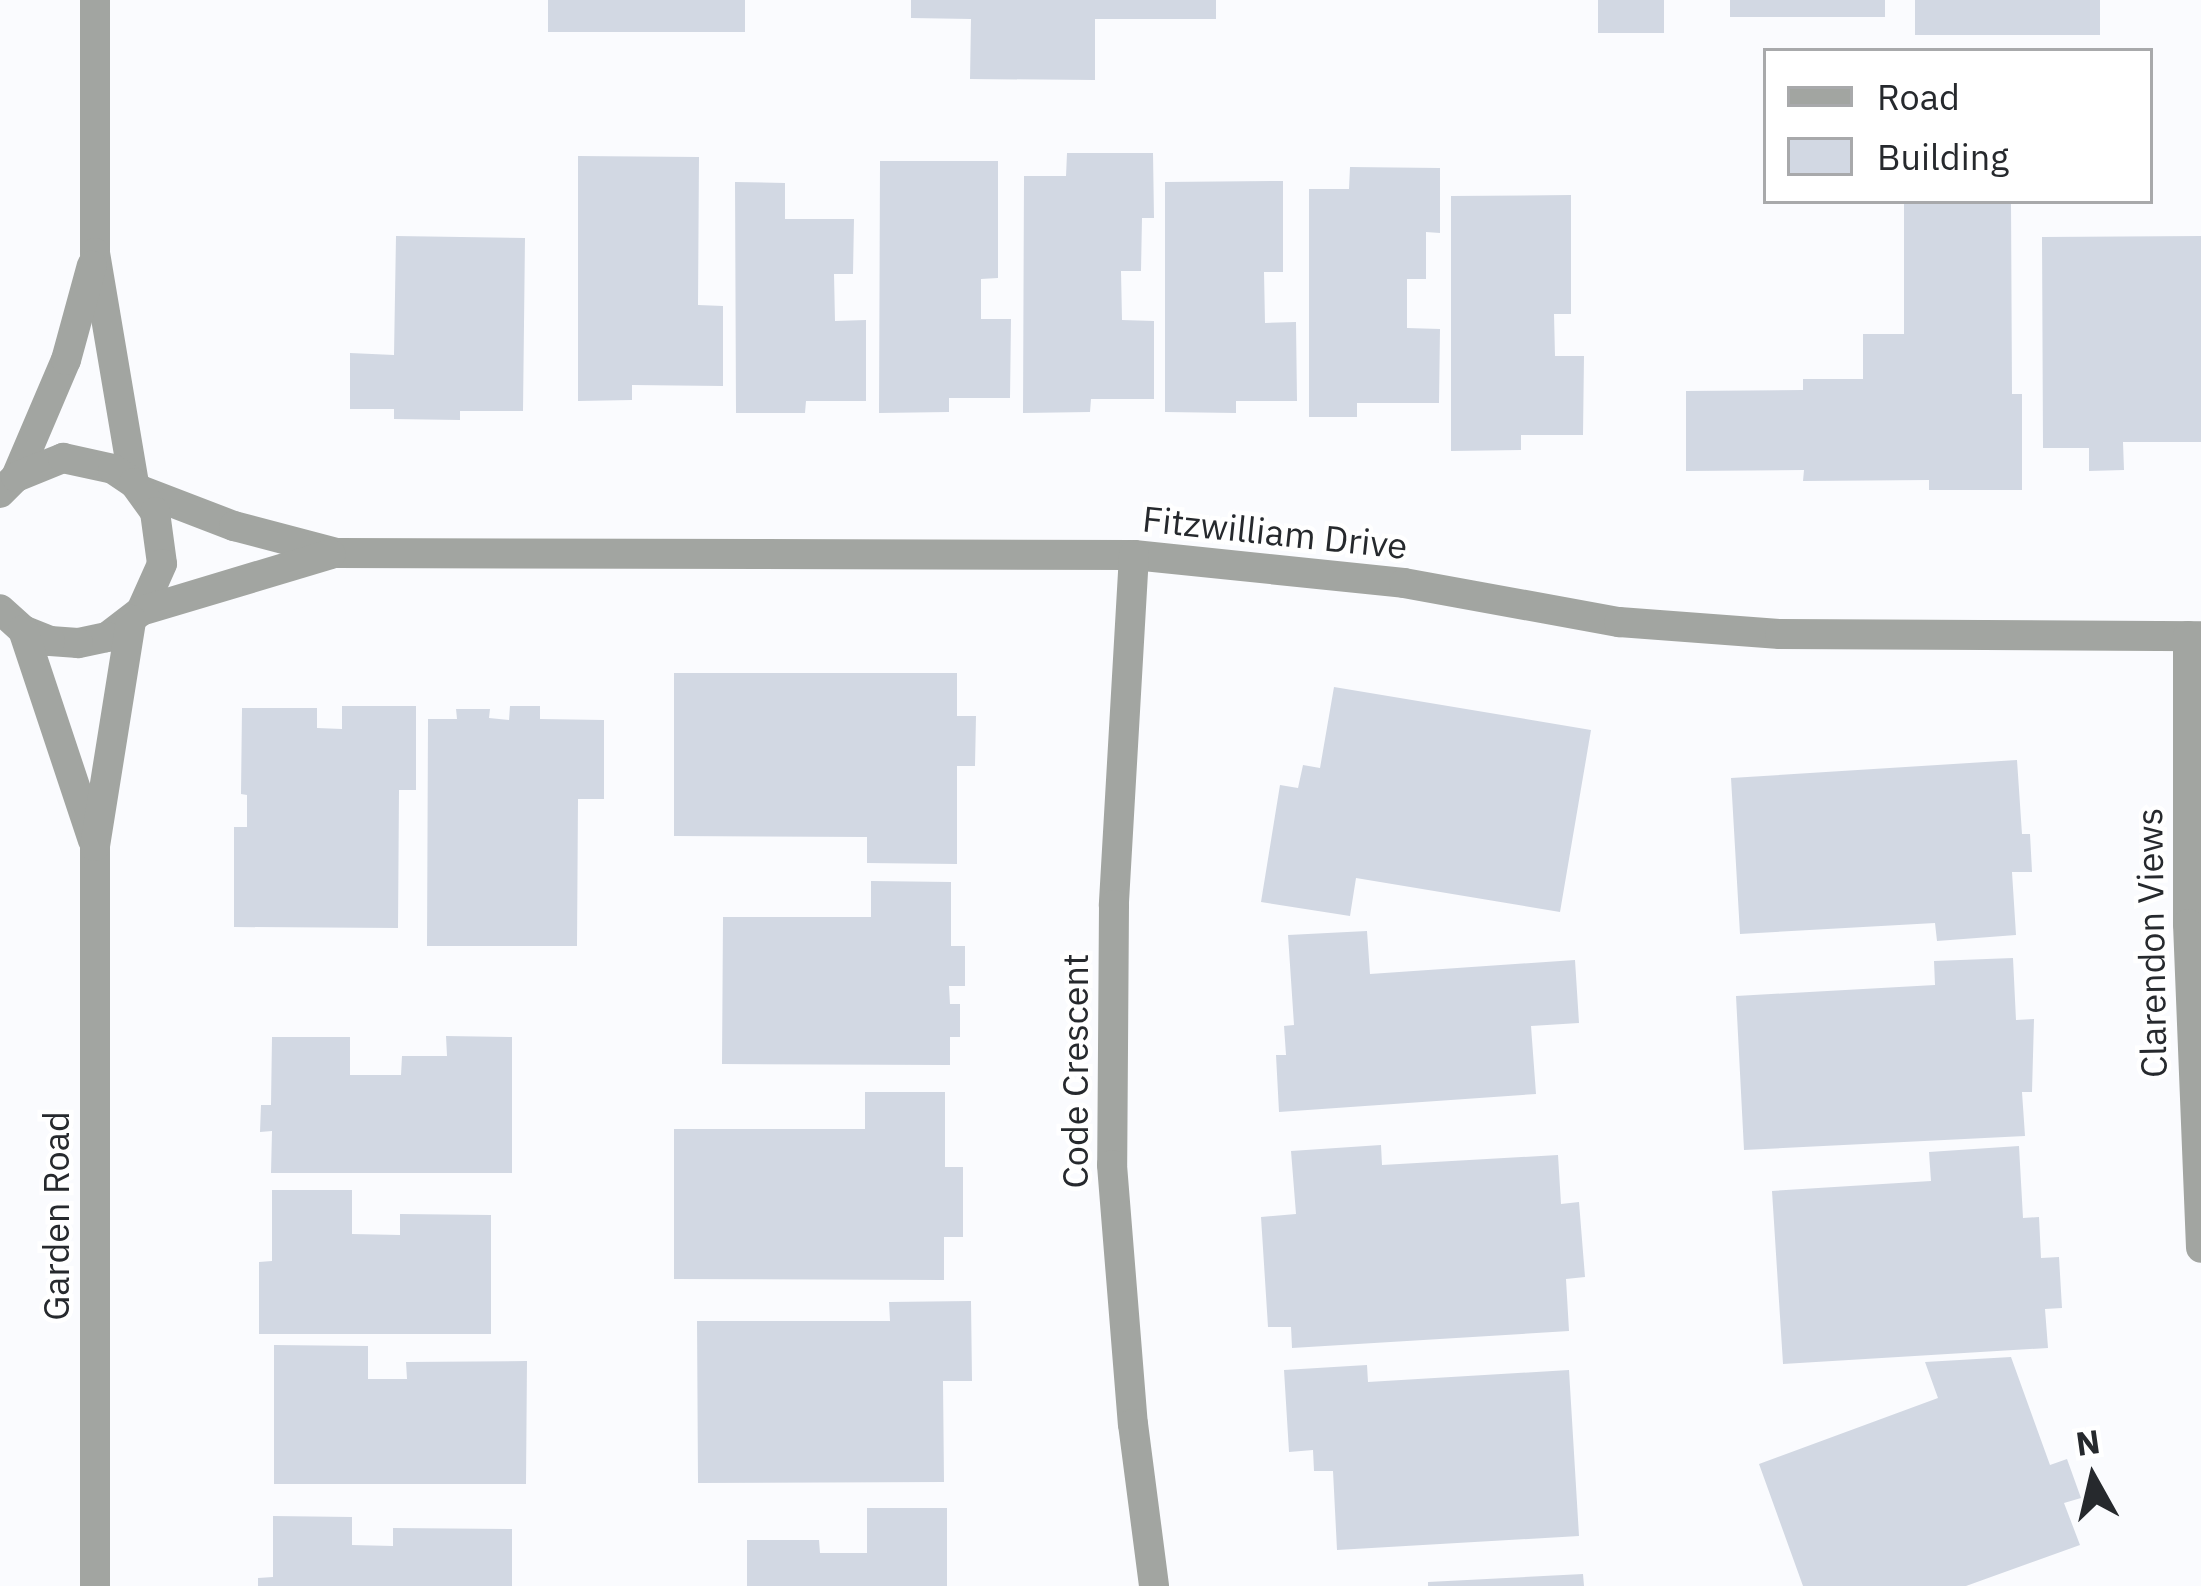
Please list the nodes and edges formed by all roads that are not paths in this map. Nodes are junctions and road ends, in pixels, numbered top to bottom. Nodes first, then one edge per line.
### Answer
1 (95, 0) edge
2 (95, 254) junction
3 (6, 486) edge
4 (137, 487) junction
5 (337, 553) junction
6 (1134, 555) junction
7 (136, 615) junction
8 (8, 618) edge
9 (2195, 636) edge
10 (95, 845) junction
11 (2201, 1248) edge
12 (94, 1586) edge
13 (1154, 1586) edge

1 - 2 street
2 - 3 street
2 - 4 street
3 - 4 street, Fitzwilliam Drive
4 - 5 street, Fitzwilliam Drive
4 - 7 street, Garden Road
5 - 6 street, Fitzwilliam Drive
5 - 7 street, Fitzwilliam Drive
6 - 9 street, Fitzwilliam Drive
6 - 13 street, Code Crescent
7 - 8 street, Fitzwilliam Drive
7 - 10 street, Garden Road
8 - 10 street, Garden Road
9 - 11 street, Clarendon Views
10 - 12 street, Garden Road

